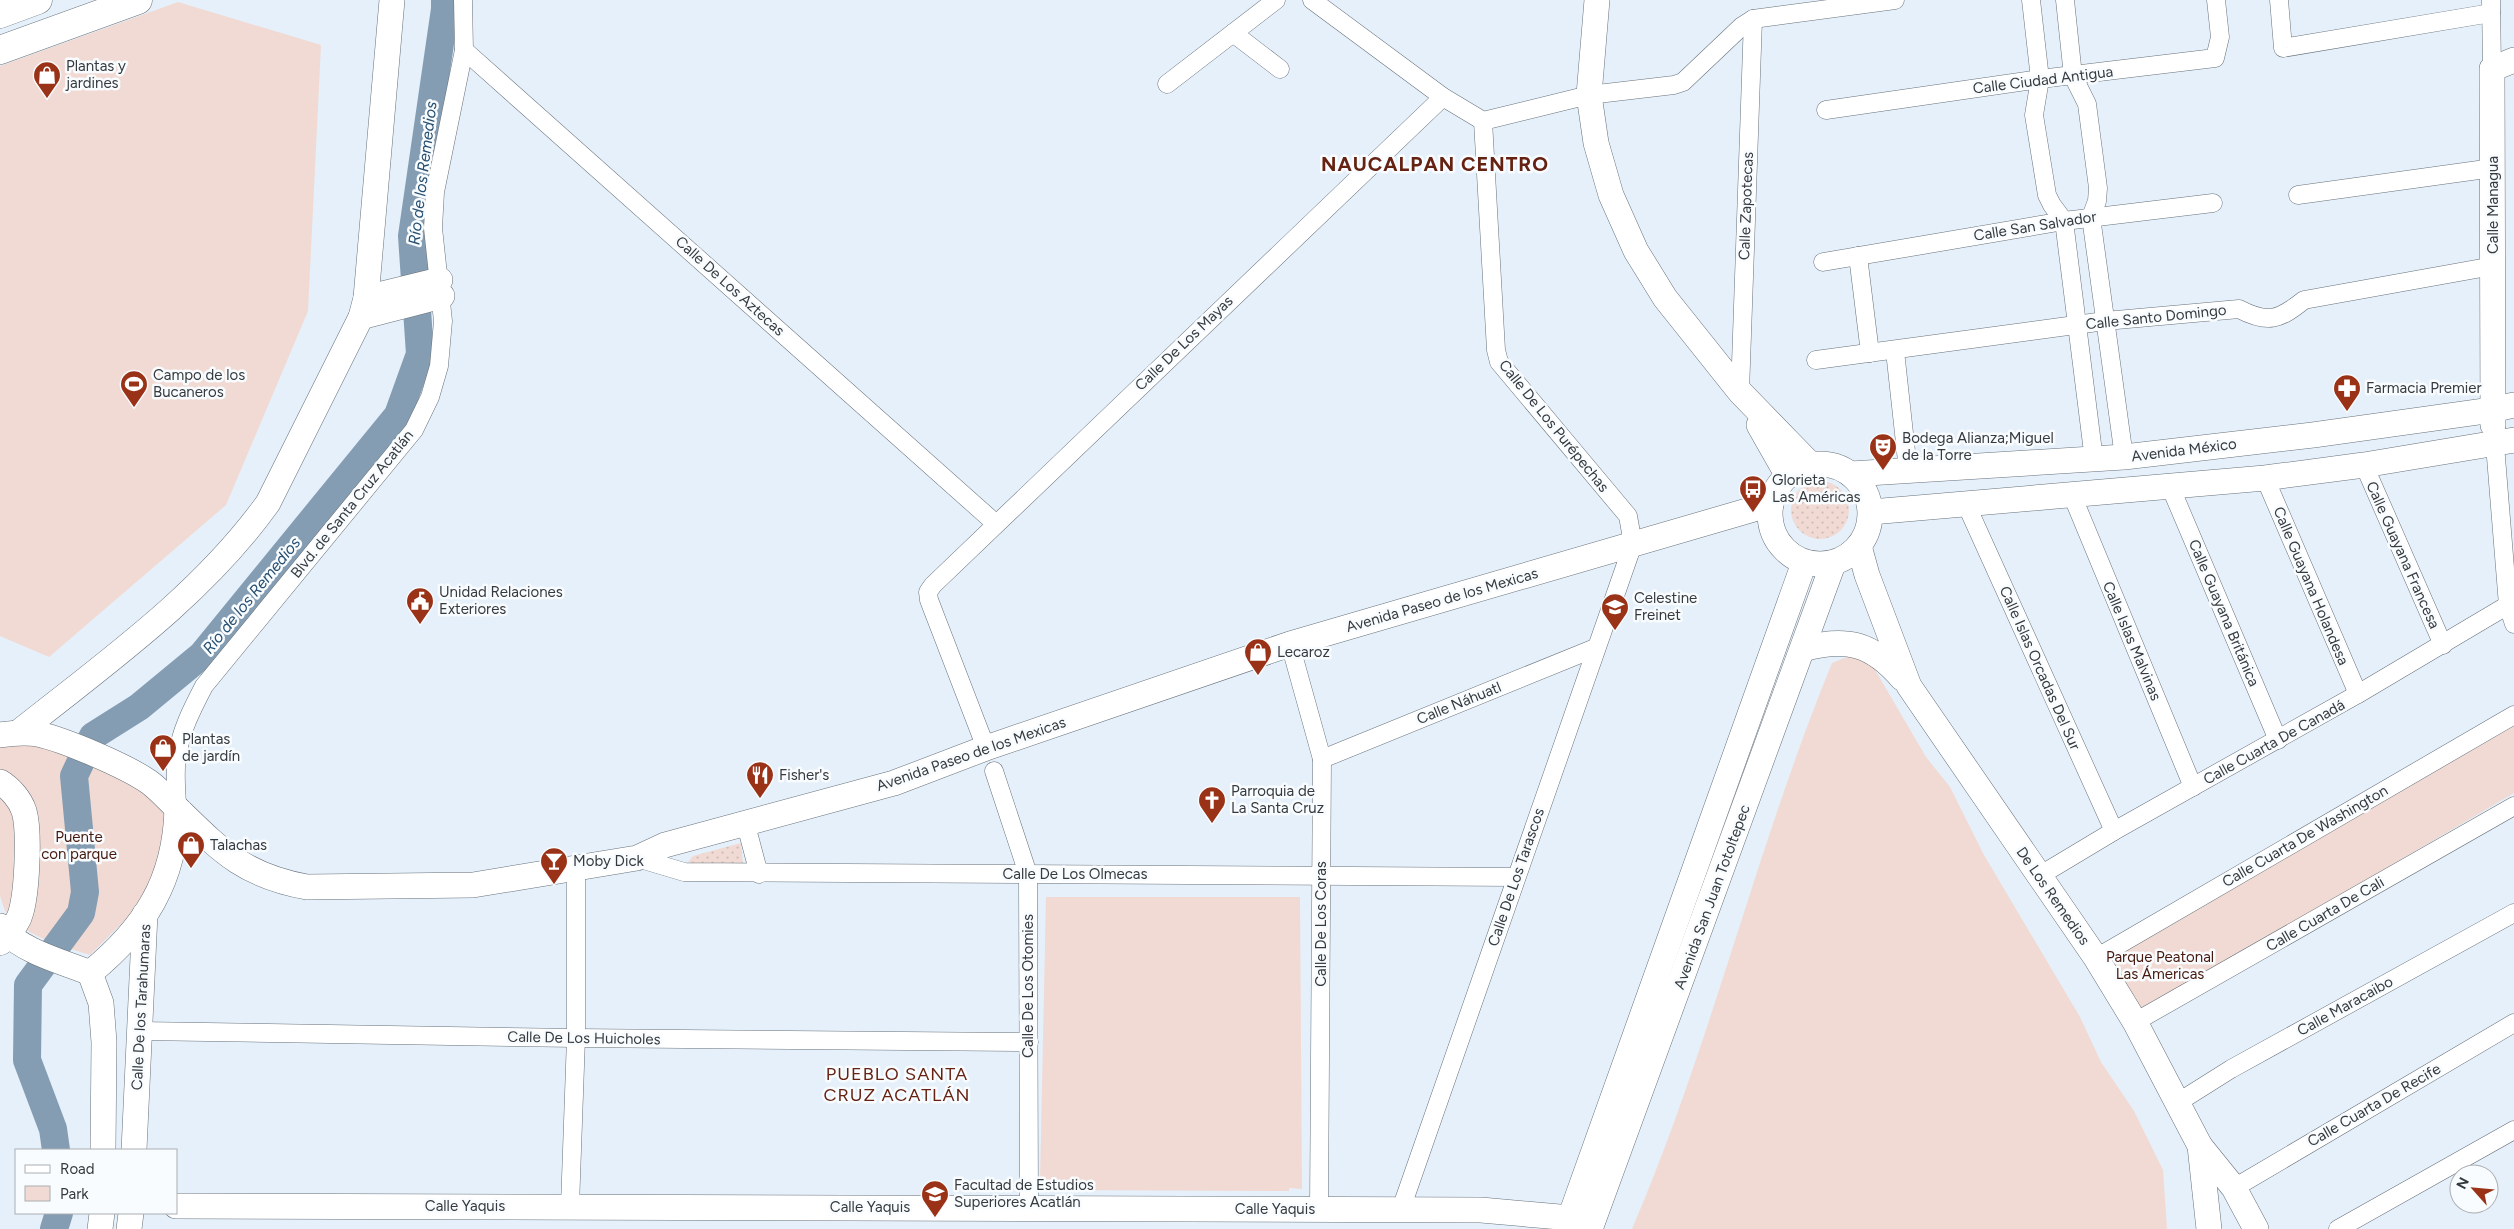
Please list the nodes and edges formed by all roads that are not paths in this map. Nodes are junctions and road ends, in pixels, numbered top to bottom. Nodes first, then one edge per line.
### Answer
1 (38, 0) edge
2 (138, 0) edge
3 (392, 0) edge
4 (463, 0) edge
5 (1276, 0) edge
6 (1312, 0) edge
7 (1597, 0) edge
8 (1894, 0) edge
9 (2031, 0) edge
10 (2065, 0) edge
11 (2216, 0) edge
12 (2279, 0) edge
13 (2491, 7) edge
14 (0, 14) edge
15 (1753, 19) junction
16 (1233, 33) junction
17 (0, 50) edge
18 (464, 50) junction
19 (2503, 64) edge
20 (1280, 69) dead end
21 (2073, 76) junction
22 (2040, 79) junction
23 (1167, 84) dead end
24 (1589, 95) junction
25 (1443, 97) junction
26 (1826, 110) dead end
27 (1483, 122) junction
28 (2493, 168) junction
29 (2298, 195) dead end
30 (2213, 203) dead end
31 (2091, 216) junction
32 (2064, 220) junction
33 (1858, 256) junction
34 (1823, 262) dead end
35 (2493, 266) junction
36 (436, 289) junction
37 (376, 305) junction
38 (2105, 321) junction
39 (2078, 325) junction
40 (1895, 350) junction
41 (1870, 354) junction
42 (1816, 360) dead end
43 (1740, 392) junction
44 (2503, 408) edge
45 (2313, 435) junction
46 (2504, 443) edge
47 (2124, 457) junction
48 (2094, 460) junction
49 (1810, 464) junction
50 (2364, 465) junction
51 (1908, 470) junction
52 (2320, 471) junction
53 (1851, 474) junction
54 (1788, 476) junction
55 (2265, 478) junction
56 (2170, 486) junction
57 (2072, 495) junction
58 (1771, 504) junction
59 (1966, 504) junction
60 (1871, 512) junction
61 (995, 523) junction
62 (1632, 544) junction
63 (1847, 555) junction
64 (1804, 562) junction
65 (928, 592) joint
66 (2508, 606) junction
67 (2514, 624) edge
68 (1290, 644) junction
69 (2443, 645) junction
70 (1595, 648) junction
71 (1802, 649) junction
72 (1908, 686) junction
73 (2358, 694) junction
74 (2514, 715) edge
75 (10, 734) edge
76 (2278, 740) junction
77 (990, 759) junction
78 (1322, 759) junction
79 (0, 782) edge
80 (2193, 787) junction
81 (2514, 806) edge
82 (177, 809) junction
83 (746, 825) junction
84 (2114, 831) junction
85 (637, 858) junction
86 (576, 867) junction
87 (759, 874) junction
88 (1028, 874) junction
89 (1321, 876) junction
90 (2039, 876) junction
91 (1516, 877) junction
92 (2514, 913) edge
93 (146, 914) junction
94 (8, 937) edge
95 (2096, 958) junction
96 (90, 973) junction
97 (2136, 1022) junction
98 (2514, 1023) edge
99 (140, 1031) junction
100 (576, 1038) junction
101 (1029, 1042) junction
102 (2177, 1103) junction
103 (2514, 1130) edge
104 (2200, 1146) junction
105 (103, 1149) edge
106 (134, 1149) edge
107 (2234, 1188) junction
108 (178, 1206) edge
109 (570, 1206) junction
110 (1029, 1208) junction
111 (1319, 1209) junction
112 (1401, 1209) junction
113 (1481, 1210) junction
114 (102, 1214) edge
115 (131, 1214) edge
116 (1580, 1224) edge
117 (2254, 1224) edge
118 (2218, 1227) edge
119 (100, 1229) edge
120 (129, 1229) edge
121 (1529, 1229) edge
122 (2338, 1229) edge

1 - 14 main road
2 - 17 main road
3 - 37 main road
4 - 18 street, Blvd. de Santa Cruz Acatlán
5 - 16 street
6 - 25 street
7 - 24 main road
8 - 15 street
9 - 22 street
10 - 21 street
11 - 21 street, Calle Ciudad Antigua
12 - 13 street
13 - 19 street, Calle Managua
15 - 24 street
15 - 43 street, Calle Zapotecas
16 - 20 street
16 - 23 street
18 - 36 street, Blvd. de Santa Cruz Acatlán
18 - 61 street, Calle De Los Aztecas
19 - 28 main road, Calle Managua
21 - 22 street, Calle Ciudad Antigua
21 - 31 street
22 - 26 street, Calle Ciudad Antigua
22 - 32 street
24 - 27 street
24 - 43 main road
25 - 27 street
25 - 61 street, Calle De Los Mayas
27 - 62 street, Calle De Los Purépechas
28 - 29 street
28 - 35 main road, Calle Managua
30 - 31 street, Calle San Salvador
31 - 32 street, Calle San Salvador
31 - 38 street
32 - 33 street, Calle San Salvador
32 - 39 street
33 - 34 street, Calle San Salvador
33 - 41 street
35 - 38 street, Calle Santo Domingo
35 - 44 main road, Calle Managua
36 - 37 main road
36 - 82 street, Blvd. de Santa Cruz Acatlán
37 - 75 main road
38 - 39 street, Calle Santo Domingo
38 - 47 street
39 - 40 street, Calle Santo Domingo
39 - 48 street
40 - 41 street, Calle Santo Domingo
40 - 51 street
41 - 42 street, Calle Santo Domingo
43 - 49 main road
43 - 54 main road
44 - 45 main road, Avenida México
44 - 46 main road, Calle Managua
45 - 47 main road, Avenida México
45 - 52 main road
46 - 50 main road
46 - 66 street
47 - 48 main road, Avenida México
48 - 51 main road, Avenida México
49 - 53 main road
49 - 54 main road
50 - 52 main road
50 - 69 street, Calle Guayana Francesa
51 - 53 main road, Avenida México
52 - 55 main road
53 - 60 main road
54 - 58 main road
55 - 56 main road
55 - 73 street, Calle Guayana Holandesa
56 - 57 main road
56 - 76 street, Calle Guayana Británica
57 - 59 main road
57 - 80 street, Calle Islas Malvinas
58 - 62 main road, Avenida Paseo de los Mexicas
58 - 64 main road
59 - 60 main road
59 - 84 street, Calle Islas Orcadas Del Sur
60 - 63 main road
61 - 65 street, Calle De Los Mayas
62 - 68 main road, Avenida Paseo de los Mexicas
62 - 70 street, Calle De Los Tarascos
63 - 64 main road
63 - 71 main road, Avenida San Juan Totoltepec
63 - 72 main road, De Los Remedios
64 - 116 main road, Avenida San Juan Totoltepec
65 - 77 street, Calle De Los Otomies
66 - 67 street
66 - 69 street, Calle Cuarta De Canadá
68 - 77 main road, Avenida Paseo de los Mexicas
68 - 78 street, Calle De Los Coras
69 - 73 street, Calle Cuarta De Canadá
70 - 78 street, Calle Náhuatl
70 - 91 street, Calle De Los Tarascos
71 - 72 main road
71 - 116 main road, Avenida San Juan Totoltepec
72 - 90 main road, De Los Remedios
73 - 76 street, Calle Cuarta De Canadá
74 - 95 street, Calle Cuarta De Washington
75 - 82 main road, Avenida Paseo de los Mexicas
76 - 80 street, Calle Cuarta De Canadá
77 - 83 main road, Avenida Paseo de los Mexicas
77 - 88 street, Calle De Los Otomies
78 - 89 street, Calle De Los Coras
79 - 94 main road
80 - 84 street, Calle Cuarta De Canadá
81 - 97 street, Calle Cuarta De Cali
82 - 86 main road, Avenida Paseo de los Mexicas
82 - 93 main road, Blvd. de Santa Cruz Acatlán
83 - 85 main road, Avenida Paseo de los Mexicas
83 - 87 street
84 - 90 street, Calle Cuarta De Canadá
85 - 86 main road, Avenida Paseo de los Mexicas
85 - 87 street, Calle De Los Olmecas
86 - 100 street
87 - 88 street, Calle De Los Olmecas
88 - 89 street, Calle De Los Olmecas
88 - 101 street, Calle De Los Otomies
89 - 91 street, Calle De Los Olmecas
89 - 111 street, Calle De Los Coras
90 - 95 main road, De Los Remedios
91 - 112 street, Calle De Los Tarascos
92 - 102 street, Calle Maracaibo
93 - 96 main road, Calle De los Tarahumaras
93 - 99 main road, Calle De los Tarahumaras
94 - 96 main road
95 - 97 main road, De Los Remedios
96 - 105 main road
97 - 102 main road, De Los Remedios
98 - 107 street, Calle Cuarta De Recife
99 - 100 street, Calle De Los Huicholes
99 - 106 main road, Calle De los Tarahumaras
100 - 101 street, Calle De Los Huicholes
100 - 109 street
101 - 110 street, Calle De Los Otomies
102 - 104 main road, De Los Remedios
103 - 122 street
104 - 107 main road
104 - 118 main road, De Los Remedios
107 - 117 main road
108 - 109 main road, Calle Yaquis
109 - 110 main road, Calle Yaquis
110 - 111 main road, Calle Yaquis
111 - 112 main road, Calle Yaquis
112 - 113 main road, Calle Yaquis
113 - 116 main road, Calle Yaquis
113 - 121 main road
114 - 119 main road
115 - 120 main road
117 - 118 main road

